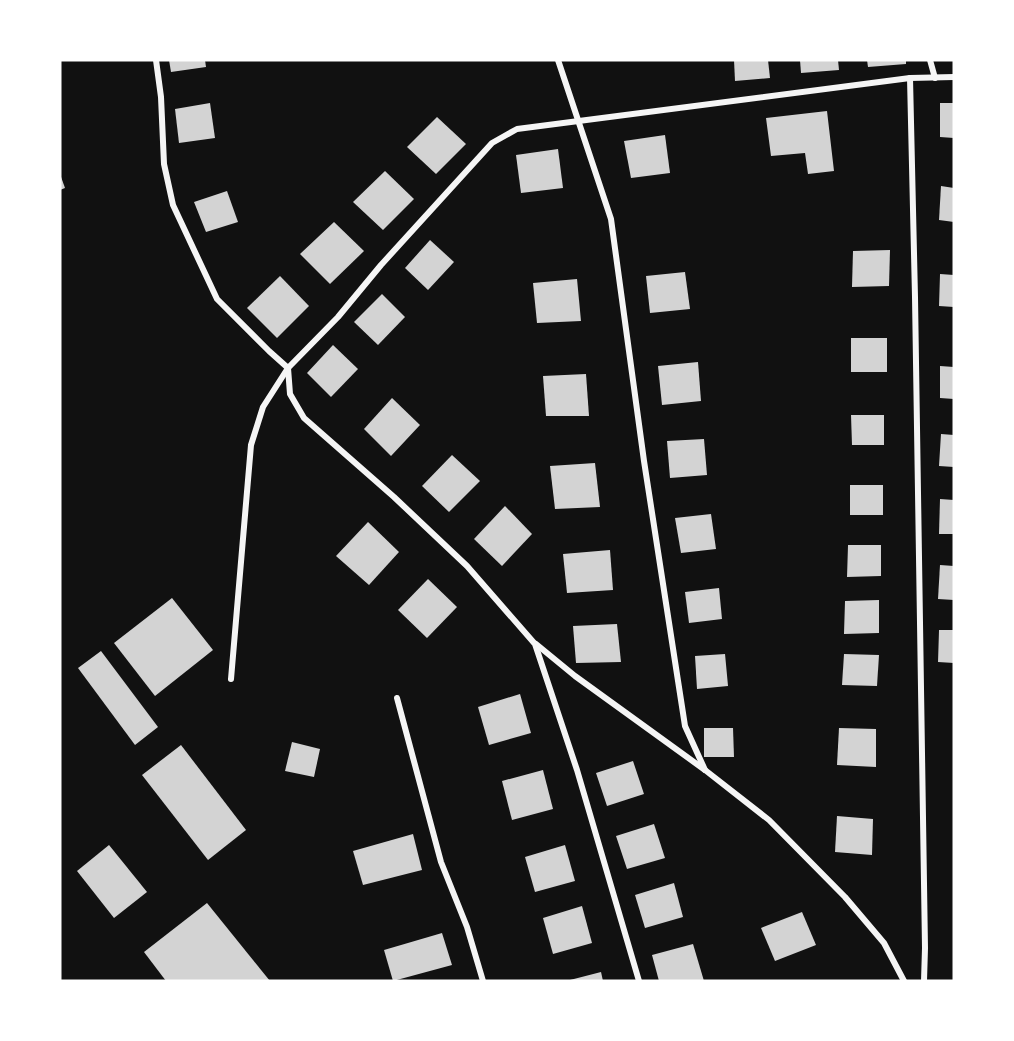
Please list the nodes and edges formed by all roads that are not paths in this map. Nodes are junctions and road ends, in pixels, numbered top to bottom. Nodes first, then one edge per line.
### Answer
1 (156, 60) edge
2 (558, 60) edge
3 (930, 60) edge
4 (954, 77) edge
5 (910, 78) junction
6 (935, 78) junction
7 (578, 120) junction
8 (288, 368) junction
9 (536, 644) junction
10 (231, 679) dead end
11 (397, 698) dead end
12 (705, 770) junction
13 (483, 981) edge
14 (639, 981) edge
15 (904, 981) edge
16 (924, 981) edge

1 - 8 street
2 - 7 street
3 - 6 street
4 - 6 street
5 - 6 street
5 - 7 street
5 - 16 street
7 - 8 street
7 - 12 street
8 - 9 street
8 - 10 street
9 - 12 street
9 - 14 street
11 - 13 street
12 - 15 street

